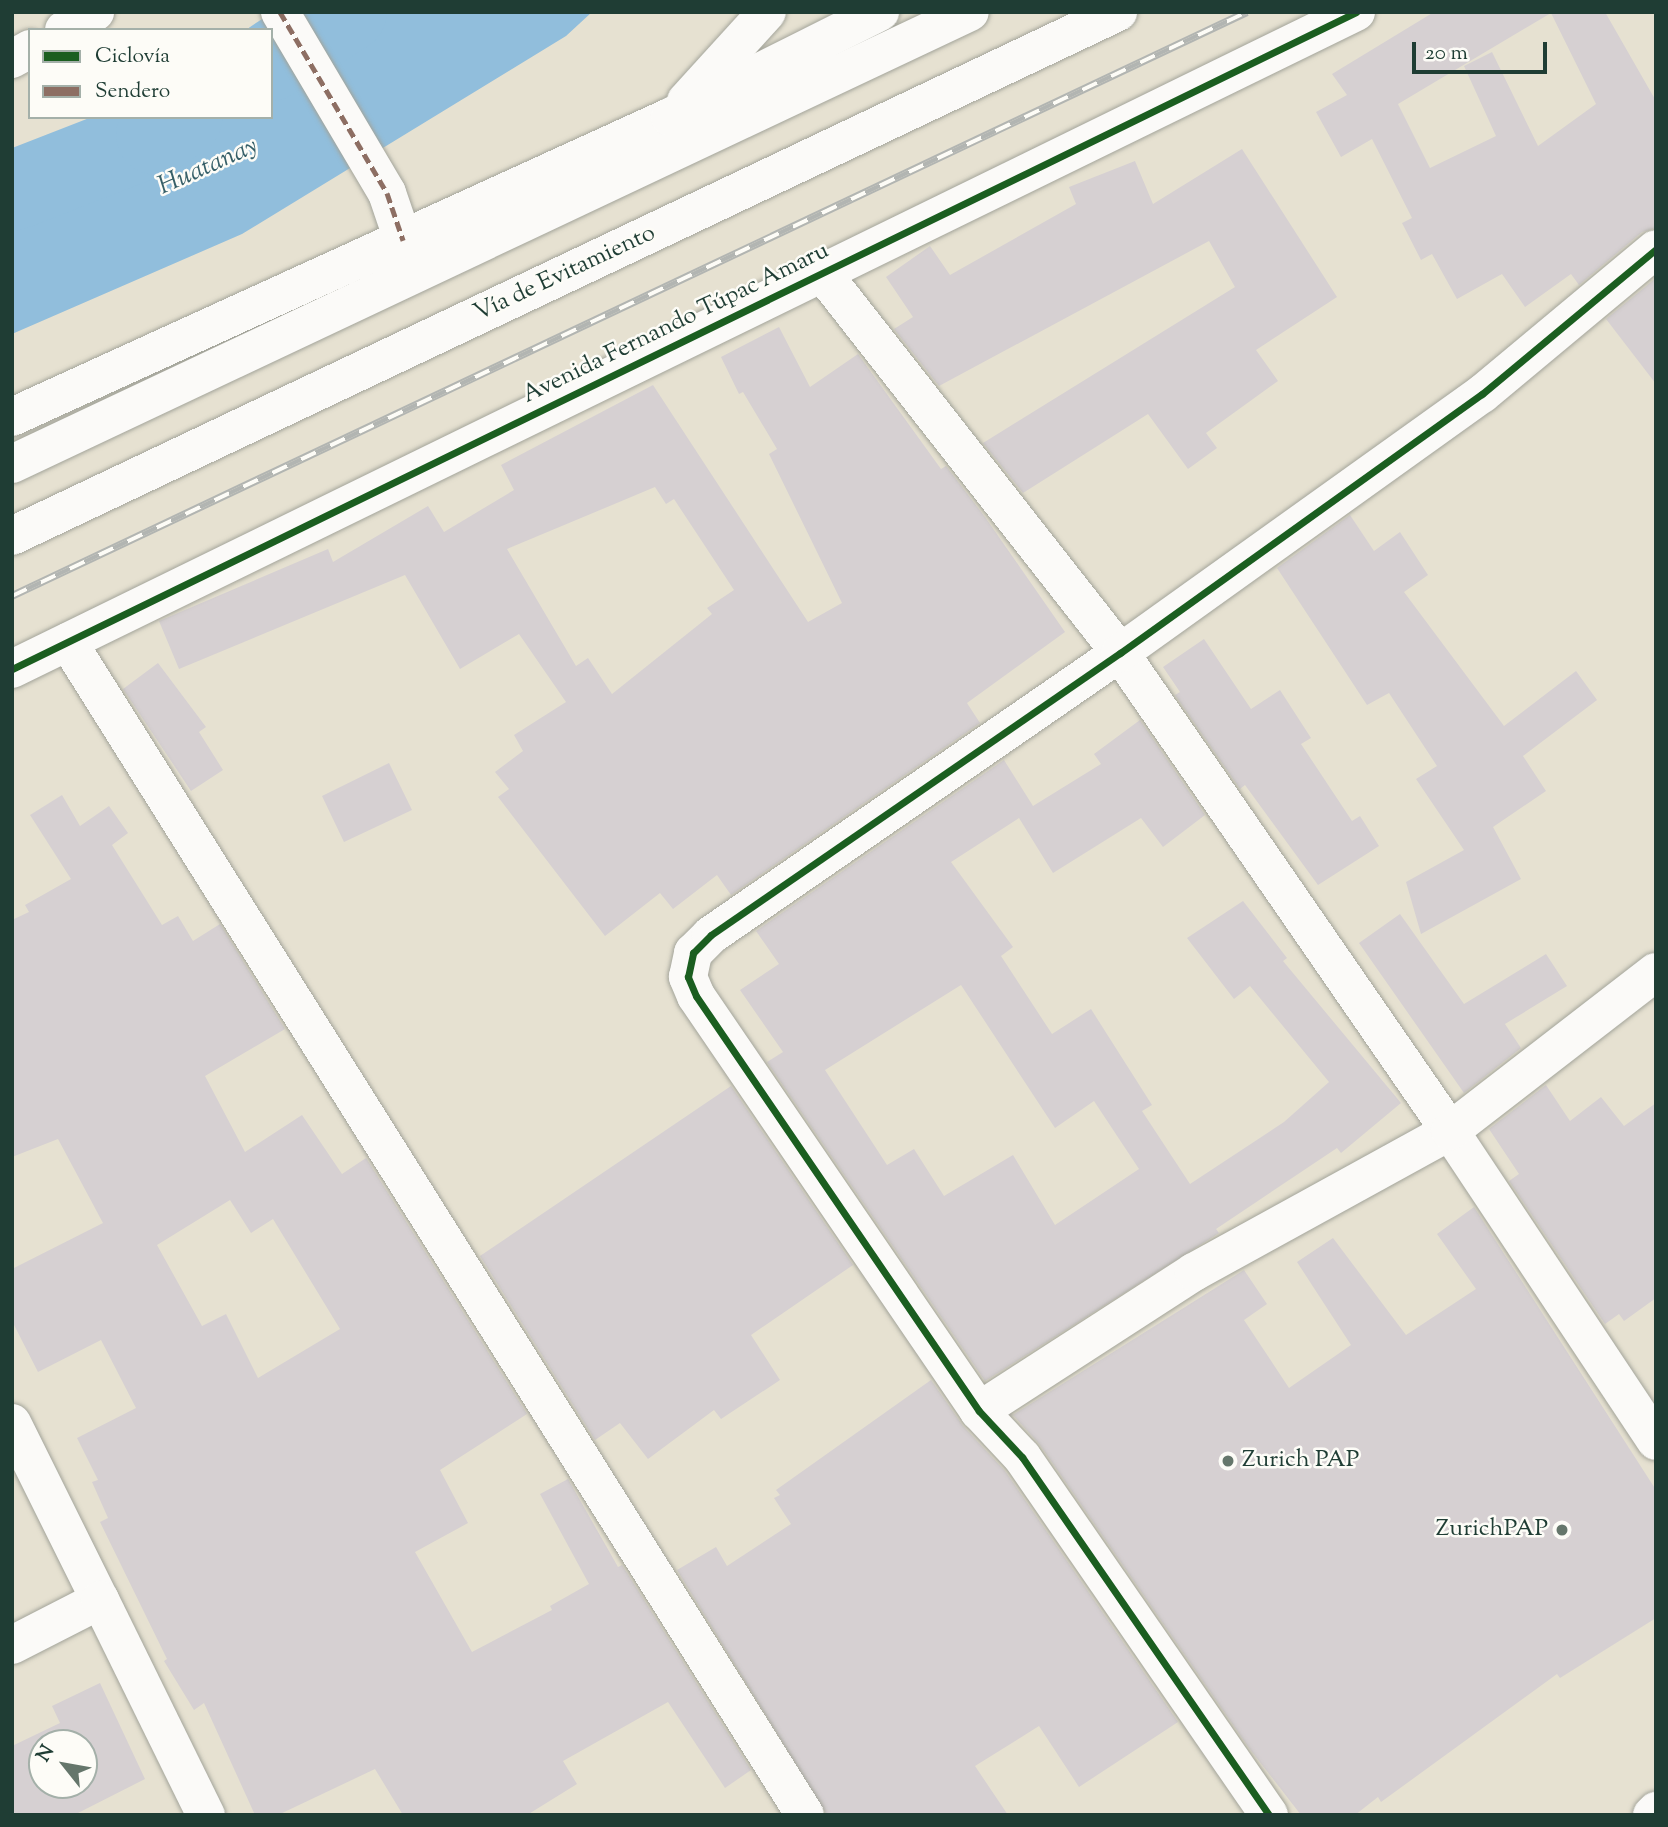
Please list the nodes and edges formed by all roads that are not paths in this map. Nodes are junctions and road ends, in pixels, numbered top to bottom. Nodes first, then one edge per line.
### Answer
1 (95, 12) edge
2 (767, 12) edge
3 (880, 12) edge
4 (970, 12) edge
5 (1118, 12) edge
6 (1356, 12) edge
7 (284, 20) edge
8 (67, 28) edge
9 (28, 50) edge
10 (12, 59) edge
11 (670, 117) junction
12 (403, 240) junction
13 (1656, 249) edge
14 (824, 275) junction
15 (12, 417) edge
16 (12, 464) edge
17 (12, 536) edge
18 (68, 642) junction
19 (1120, 653) junction
20 (12, 669) edge
21 (1656, 972) edge
22 (1450, 1131) junction
23 (979, 1412) junction
24 (12, 1423) edge
25 (1656, 1441) edge
26 (100, 1600) junction
27 (12, 1646) edge
28 (1656, 1811) edge
29 (206, 1815) edge
30 (804, 1815) edge
31 (1269, 1815) edge
32 (1651, 1815) edge

1 - 8 main road
2 - 11 main road
3 - 11 main road
4 - 16 main road
5 - 17 main road, Vía de Evitamiento
6 - 14 main road, Avenida Fernando Túpac Amaru
7 - 12 main road
9 - 10 main road
11 - 12 main road
12 - 15 main road
13 - 19 main road
14 - 18 main road, Avenida Fernando Túpac Amaru
14 - 19 main road
18 - 20 main road, Avenida Fernando Túpac Amaru
18 - 30 main road
19 - 22 main road
19 - 23 main road
21 - 22 main road
22 - 23 main road
22 - 25 main road
23 - 31 main road
24 - 26 main road
26 - 27 main road
26 - 29 main road
28 - 32 main road

